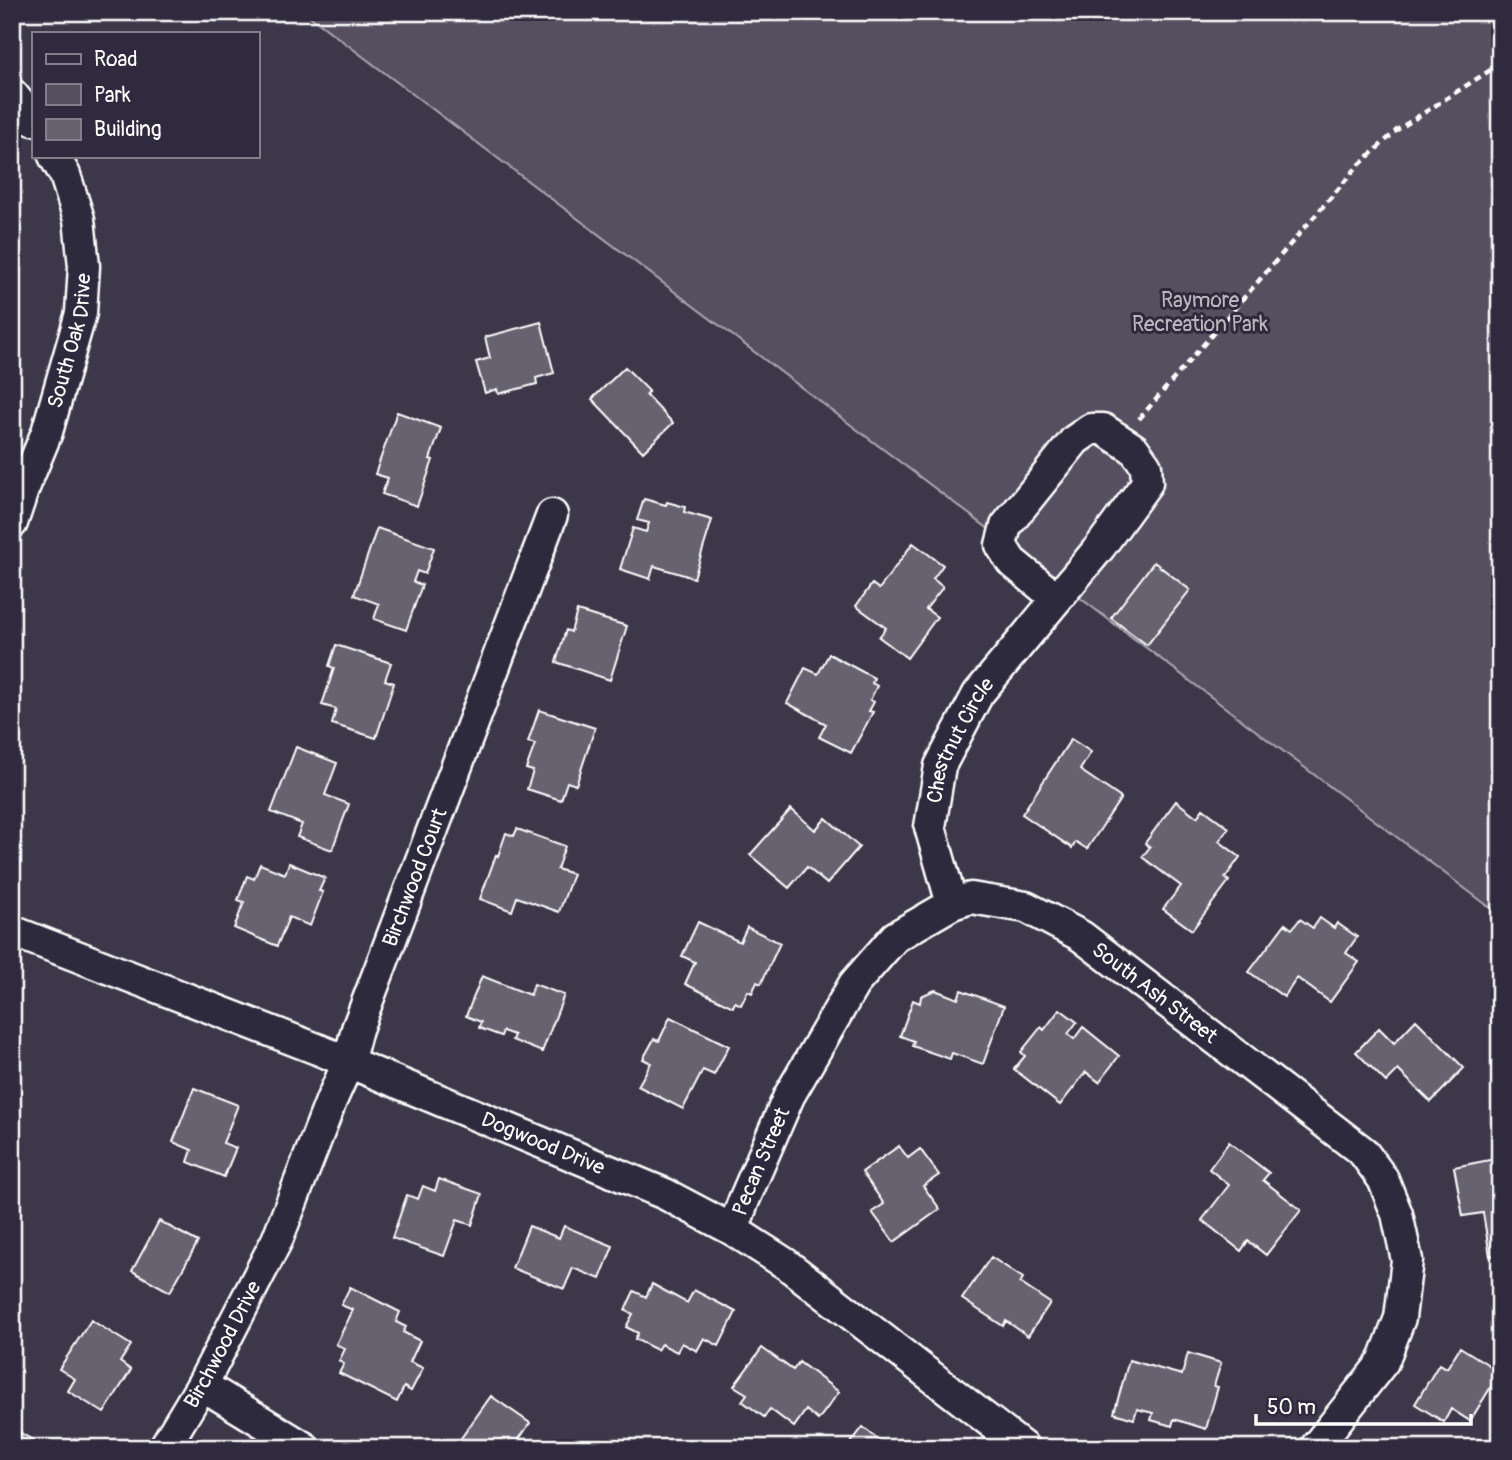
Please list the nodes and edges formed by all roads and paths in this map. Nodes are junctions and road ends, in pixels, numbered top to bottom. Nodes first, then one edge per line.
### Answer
1 (1500, 64) edge
2 (12, 94) edge
3 (32, 119) edge
4 (55, 158) edge
5 (1122, 440) junction
6 (18, 488) edge
7 (552, 515) dead end
8 (12, 523) edge
9 (1057, 599) junction
10 (953, 904) junction
11 (12, 931) edge
12 (348, 1063) junction
13 (789, 1096) joint
14 (733, 1230) junction
15 (277, 1240) joint
16 (202, 1385) junction
17 (164, 1448) edge
18 (305, 1448) edge
19 (1024, 1448) edge
20 (1315, 1448) edge

1 - 5 path
2 - 3 street
4 - 6 street, South Oak Drive
5 - 9 street, Chestnut Circle
5 - 9 street, Chestnut Circle
6 - 8 street, South Oak Drive
7 - 12 street, Birchwood Court
9 - 10 street, Chestnut Circle
10 - 13 street, South Ash Street
10 - 20 street, South Ash Street
11 - 12 street, Dogwood Drive
12 - 14 street, Dogwood Drive
12 - 15 street, Birchwood Court
13 - 14 street, Pecan Street
14 - 19 street, Dogwood Drive
15 - 16 street, Birchwood Drive
16 - 17 street, Birchwood Drive
16 - 18 street

